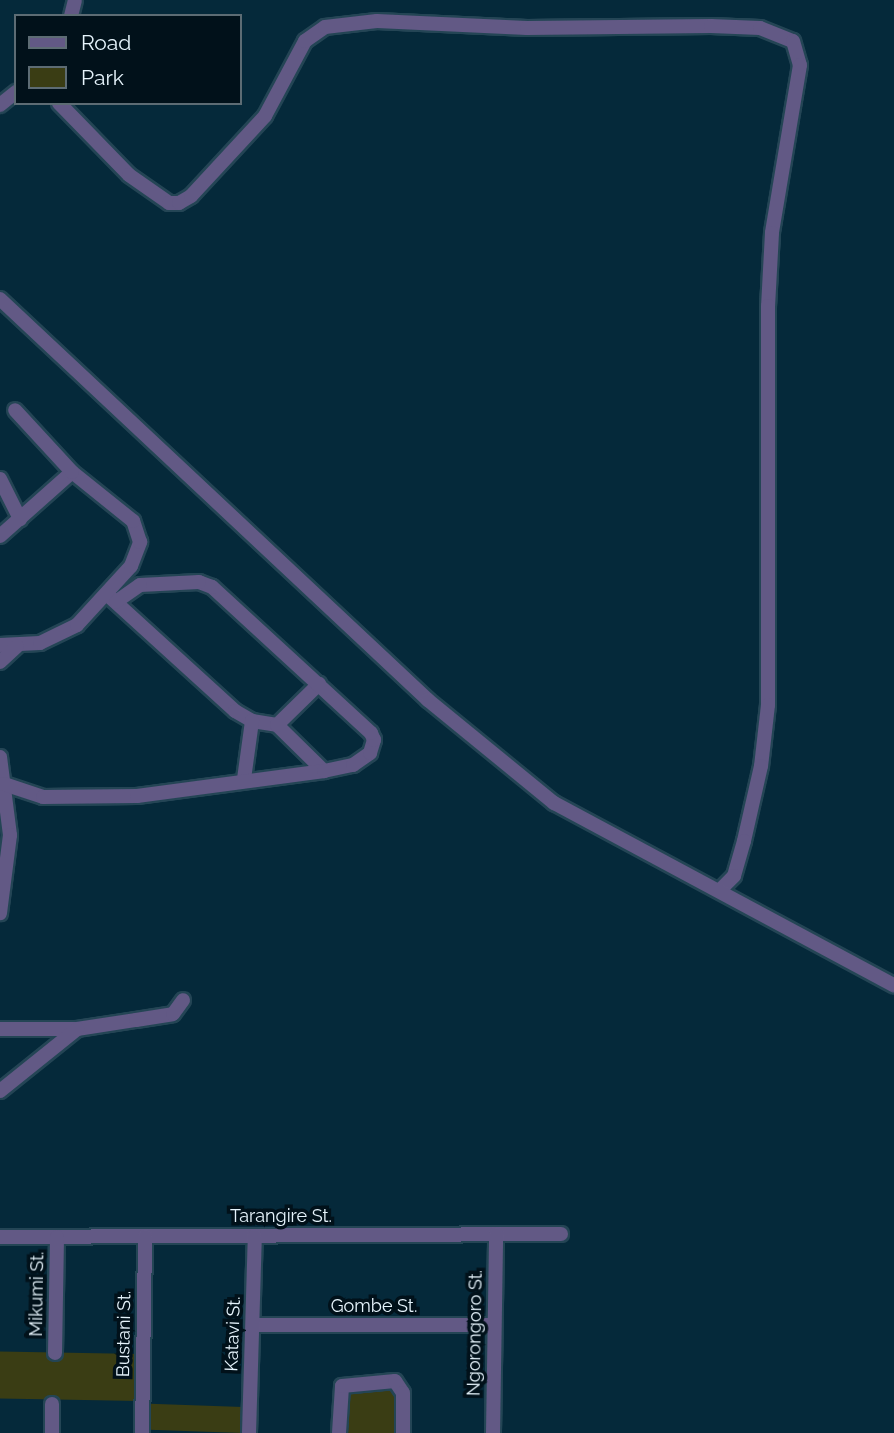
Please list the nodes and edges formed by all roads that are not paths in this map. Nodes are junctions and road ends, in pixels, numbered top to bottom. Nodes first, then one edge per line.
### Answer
1 (14, 94) edge
2 (0, 105) edge
3 (62, 105) edge
4 (0, 299) edge
5 (15, 410) dead end
6 (72, 472) junction
7 (0, 479) edge
8 (20, 519) junction
9 (0, 536) edge
10 (112, 598) junction
11 (0, 645) edge
12 (17, 646) junction
13 (0, 662) edge
14 (319, 684) junction
15 (252, 721) junction
16 (277, 725) junction
17 (0, 757) edge
18 (324, 771) junction
19 (244, 779) junction
20 (4, 784) junction
21 (719, 891) junction
22 (0, 913) edge
23 (894, 985) edge
24 (183, 1000) dead end
25 (0, 1029) edge
26 (77, 1029) junction
27 (0, 1091) edge
28 (496, 1234) junction
29 (561, 1234) dead end
30 (145, 1236) junction
31 (256, 1236) junction
32 (0, 1237) edge
33 (57, 1237) junction
34 (253, 1325) junction
35 (494, 1325) junction
36 (55, 1353) dead end
37 (52, 1404) dead end
38 (52, 1433) edge
39 (142, 1433) edge
40 (249, 1433) edge
41 (339, 1433) edge
42 (403, 1433) edge
43 (493, 1433) edge

1 - 2 street
3 - 21 street
4 - 21 street
5 - 6 street
6 - 8 street
6 - 10 street
7 - 8 street
8 - 9 street
10 - 12 street
10 - 14 street
10 - 15 street
11 - 12 street
12 - 13 street
14 - 16 street
14 - 18 street
15 - 16 street
15 - 19 street
16 - 18 street
17 - 20 street
18 - 19 street
19 - 20 street
20 - 22 street
21 - 23 street
24 - 26 street
25 - 26 street
26 - 27 street
28 - 29 street, Tarangire St.
28 - 31 street, Tarangire St.
28 - 35 street, Ngorongoro St.
30 - 31 street, Tarangire St.
30 - 33 street, Tarangire St.
30 - 39 street, Bustani St.
31 - 34 street, Katavi St.
32 - 33 street, Tarangire St.
33 - 36 street, Mikumi St.
34 - 35 street, Gombe St.
34 - 40 street, Katavi St.
35 - 43 street, Ngorongoro St.
37 - 38 street
41 - 42 street

